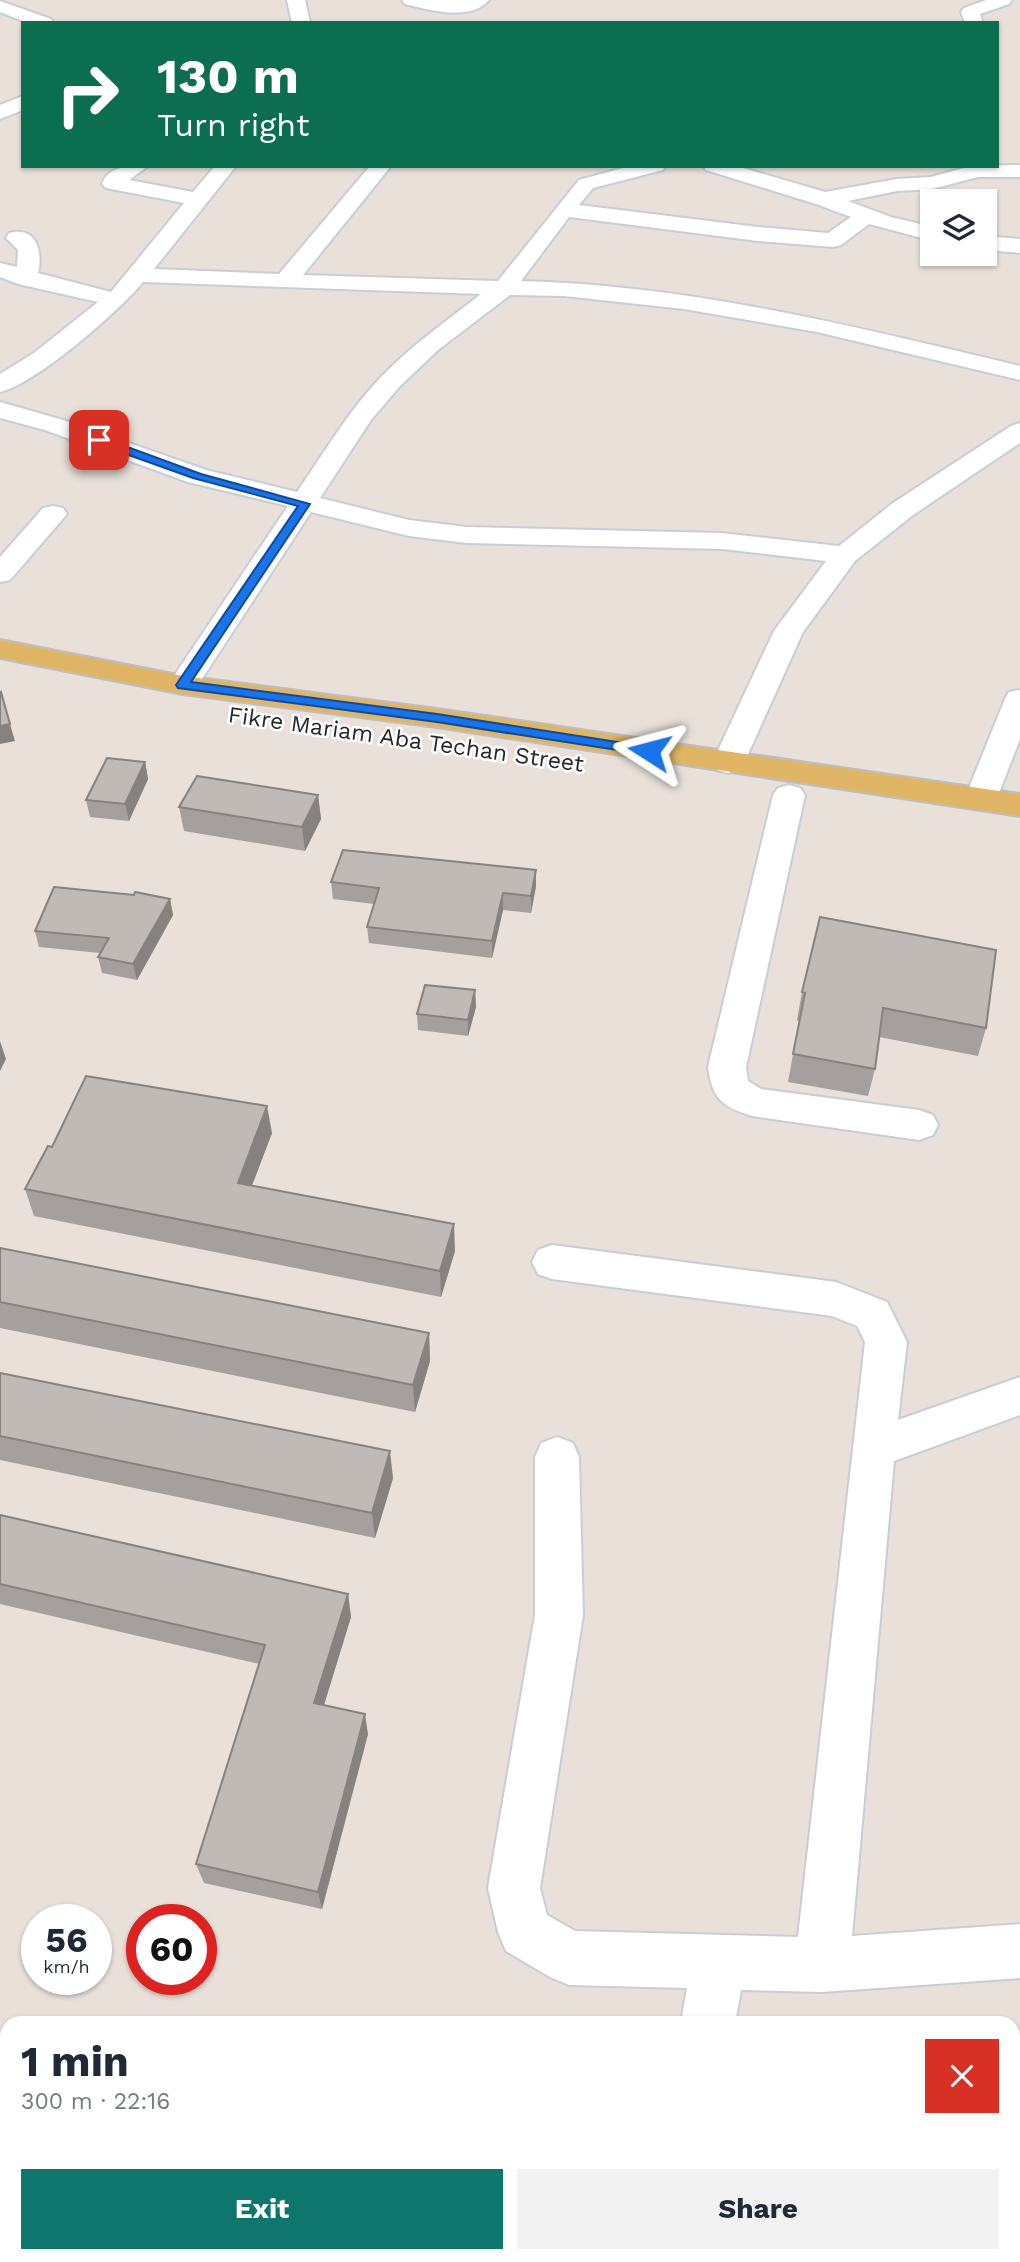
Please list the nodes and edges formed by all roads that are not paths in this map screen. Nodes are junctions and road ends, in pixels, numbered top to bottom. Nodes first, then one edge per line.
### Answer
1 (296, 0) edge
2 (411, 0) edge
3 (480, 0) edge
4 (1003, 0) edge
5 (0, 6) edge
6 (41, 21) edge
7 (301, 21) edge
8 (973, 21) edge
9 (21, 103) edge
10 (0, 113) edge
11 (135, 168) edge
12 (224, 168) edge
13 (379, 168) edge
14 (648, 168) edge
15 (720, 168) edge
16 (1020, 171) edge
17 (197, 199) junction
18 (824, 200) junction
19 (563, 210) junction
20 (866, 216) junction
21 (920, 231) edge
22 (17, 238) dead end
23 (997, 244) edge
24 (1020, 246) edge
25 (0, 270) edge
26 (139, 275) junction
27 (26, 279) junction
28 (285, 282) junction
29 (505, 287) junction
30 (116, 300) junction
31 (1020, 373) edge
32 (0, 385) edge
33 (0, 410) edge
34 (1020, 431) edge
35 (305, 504) junction
36 (53, 514) dead end
37 (845, 555) junction
38 (5, 562) edge
39 (0, 649) edge
40 (0, 676) edge
41 (183, 685) junction
42 (1020, 699) edge
43 (728, 763) junction
44 (789, 795) junction
45 (981, 798) junction
46 (1020, 805) edge
47 (1020, 832) edge
48 (919, 1125) dead end
49 (552, 1262) dead end
50 (1020, 1396) edge
51 (873, 1449) junction
52 (557, 1457) dead end
53 (1020, 1951) edge
54 (718, 1964) junction
55 (822, 1965) junction
56 (709, 2016) edge

1 - 7 street
2 - 3 street
4 - 8 street
5 - 6 street
9 - 10 street
11 - 17 street
12 - 17 street
13 - 28 street
14 - 19 street
15 - 18 street
16 - 18 street
17 - 26 street
18 - 20 street
19 - 20 street
19 - 29 street
20 - 21 street
22 - 27 street
23 - 24 street
25 - 27 street
26 - 28 street
26 - 30 street
27 - 30 street
28 - 29 street
29 - 31 street
29 - 35 street
30 - 32 street
33 - 35 street
34 - 37 street
35 - 37 street
35 - 41 street
36 - 38 street
37 - 43 street
39 - 41 main road, Fikre Mariam Aba Techan Street
40 - 44 main road, Fikre Mariam Aba Techan Street
41 - 43 main road, Fikre Mariam Aba Techan Street
42 - 45 street
43 - 45 main road, Fikre Mariam Aba Techan Street
44 - 47 main road, Fikre Mariam Aba Techan Street
44 - 48 street
45 - 46 main road, Fikre Mariam Aba Techan Street
49 - 51 street
50 - 51 street
51 - 55 street
52 - 54 street
53 - 55 street
54 - 55 street
54 - 56 street

